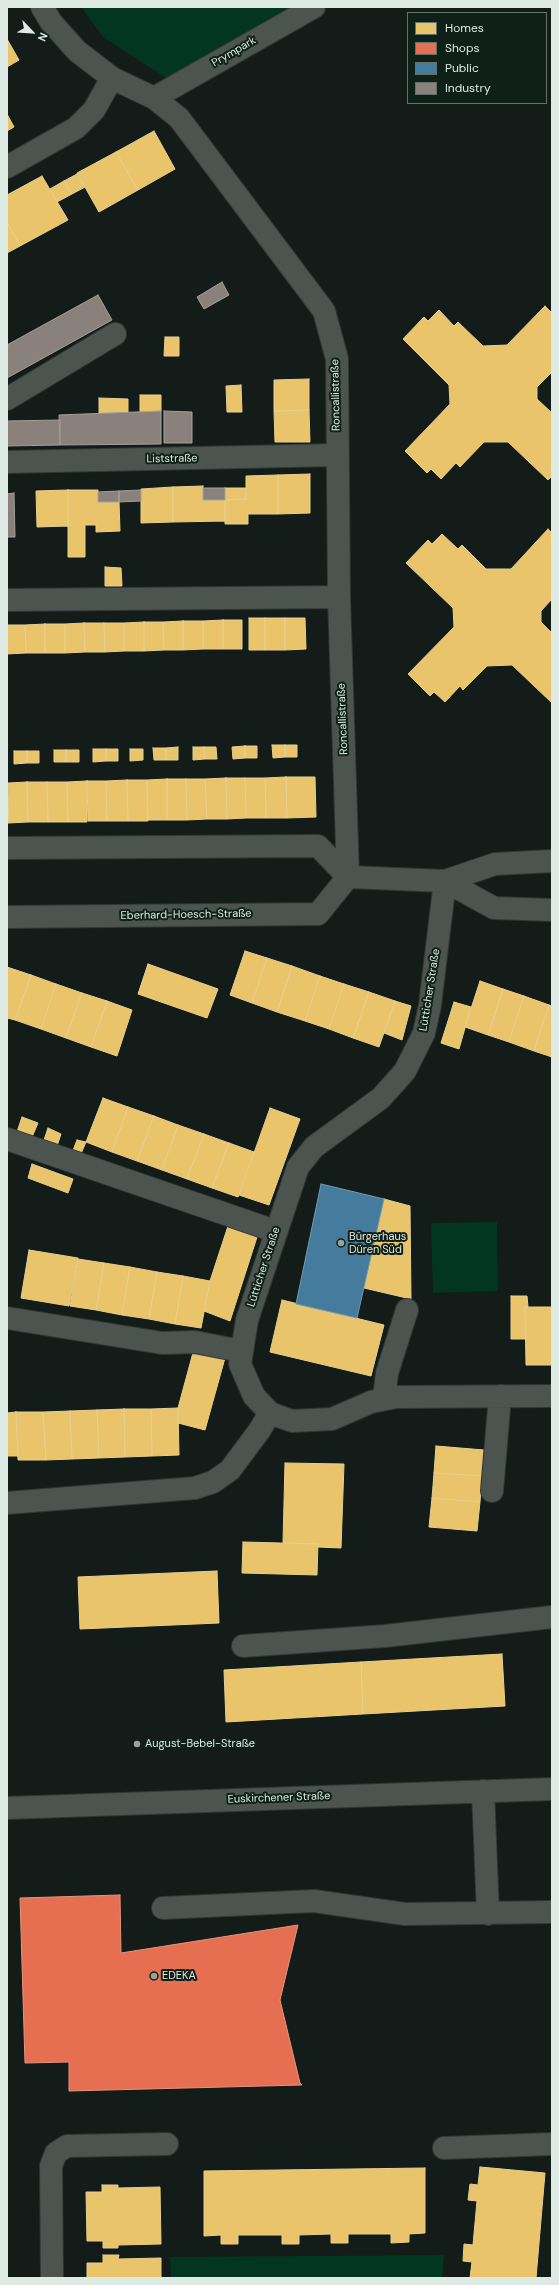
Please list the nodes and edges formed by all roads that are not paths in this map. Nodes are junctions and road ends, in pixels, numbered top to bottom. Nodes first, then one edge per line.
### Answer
1 (42, 7) edge
2 (314, 7) edge
3 (112, 78) junction
4 (154, 98) junction
5 (7, 167) edge
6 (115, 334) dead end
7 (7, 399) edge
8 (337, 456) junction
9 (7, 462) edge
10 (339, 597) junction
11 (7, 600) edge
12 (7, 848) edge
13 (552, 861) edge
14 (348, 877) junction
15 (445, 882) junction
16 (552, 910) edge
17 (7, 917) edge
18 (7, 1139) edge
19 (275, 1231) junction
20 (407, 1310) dead end
21 (7, 1318) edge
22 (241, 1351) junction
23 (500, 1396) junction
24 (552, 1396) edge
25 (372, 1402) junction
26 (270, 1413) junction
27 (492, 1491) dead end
28 (7, 1503) edge
29 (552, 1617) edge
30 (242, 1646) dead end
31 (552, 1789) edge
32 (483, 1791) junction
33 (7, 1808) edge
34 (163, 1908) dead end
35 (552, 1912) edge
36 (488, 1914) junction
37 (167, 2144) dead end
38 (552, 2144) edge
39 (444, 2148) dead end
40 (52, 2278) edge

1 - 3 street, Roncallistraße
2 - 4 street, Prympark
3 - 4 street, Roncallistraße
3 - 5 street
4 - 8 street, Roncallistraße
6 - 7 street
8 - 9 street, Liststraße
8 - 10 street, Roncallistraße
10 - 11 street
10 - 14 street, Roncallistraße
12 - 14 street
13 - 15 street
14 - 15 street
14 - 17 street, Eberhard-Hoesch-Straße
15 - 16 street
15 - 19 street, Lütticher Straße
18 - 19 street
19 - 22 street, Lütticher Straße
20 - 25 street
21 - 22 street
22 - 26 street, Lütticher Straße
23 - 24 street, Lütticher Straße
23 - 25 street, Lütticher Straße
23 - 27 street
25 - 26 street, Lütticher Straße
26 - 28 street
29 - 30 street
31 - 32 street, Euskirchener Straße
32 - 33 street, Euskirchener Straße
32 - 36 street
34 - 36 street
35 - 36 street
37 - 40 street
38 - 39 street

